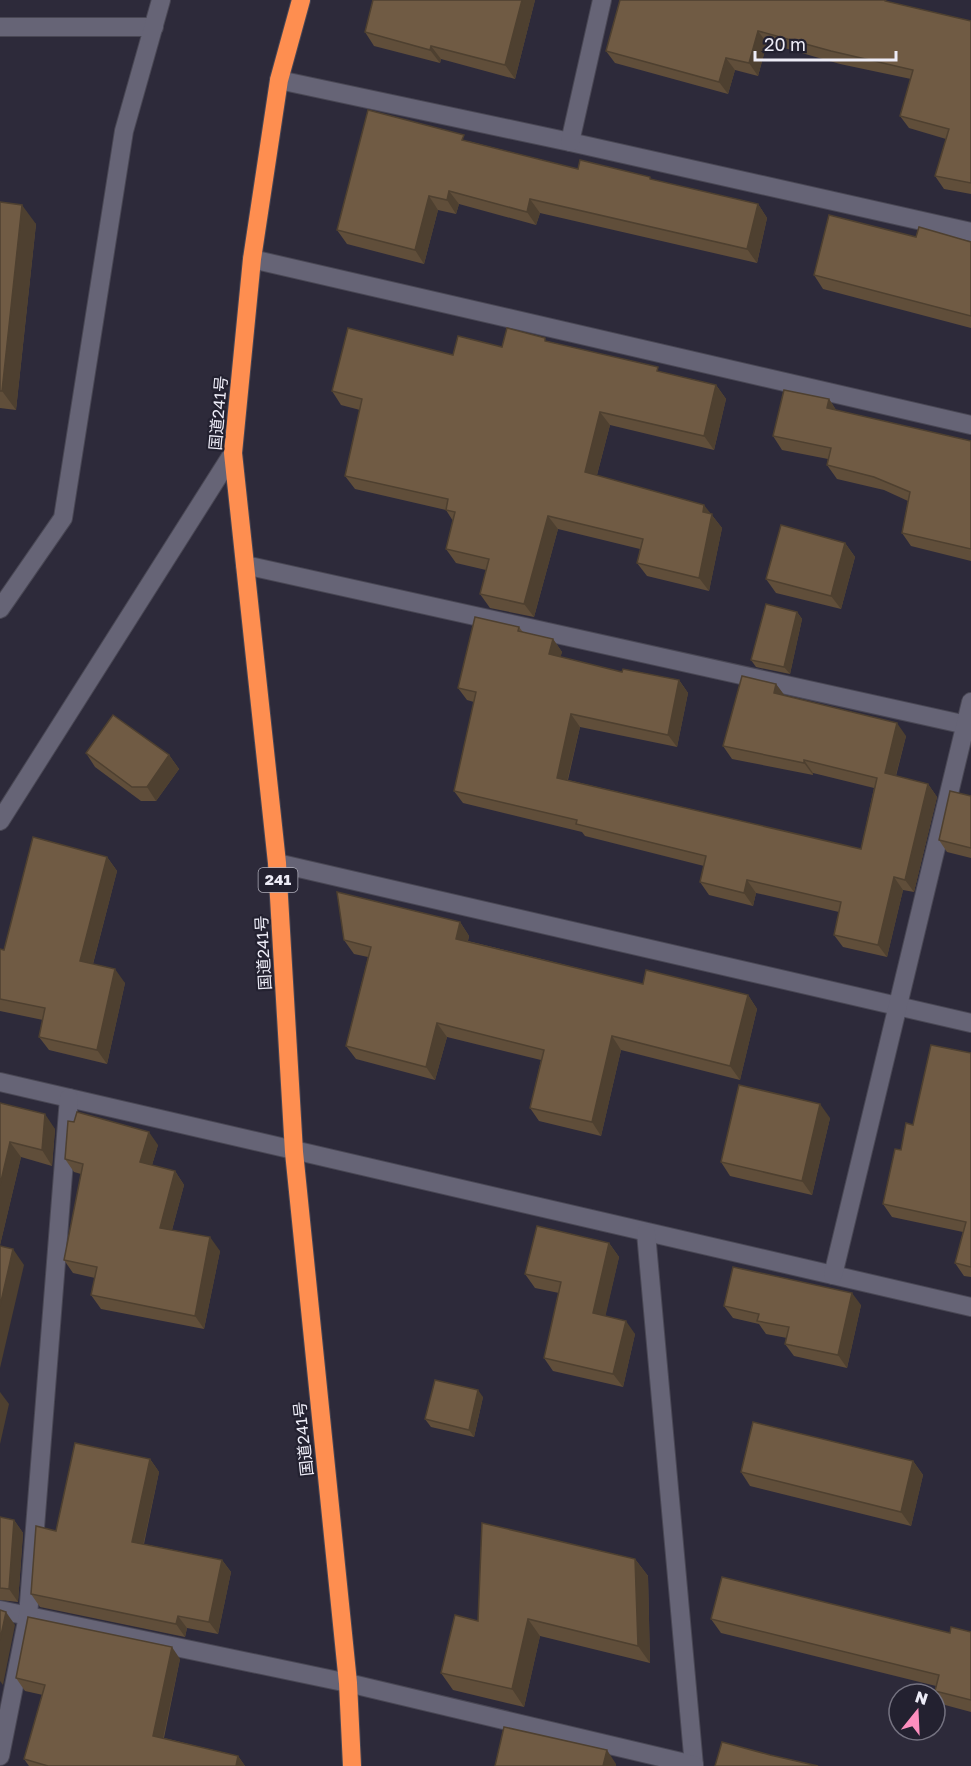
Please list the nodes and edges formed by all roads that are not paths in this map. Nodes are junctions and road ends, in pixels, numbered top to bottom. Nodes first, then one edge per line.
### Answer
1 (161, 0) edge
2 (301, 0) edge
3 (602, 0) edge
4 (0, 27) edge
5 (154, 27) junction
6 (279, 80) junction
7 (570, 142) junction
8 (971, 231) edge
9 (252, 259) junction
10 (971, 424) edge
11 (233, 453) junction
12 (245, 566) junction
13 (0, 609) edge
14 (971, 702) edge
15 (968, 726) edge
16 (0, 821) edge
17 (277, 863) junction
18 (898, 1006) junction
19 (971, 1023) edge
20 (0, 1082) edge
21 (69, 1098) junction
22 (294, 1152) junction
23 (646, 1233) junction
24 (834, 1275) junction
25 (971, 1307) edge
26 (0, 1610) edge
27 (28, 1616) junction
28 (348, 1683) junction
29 (0, 1756) edge
30 (352, 1766) edge
31 (694, 1766) edge

1 - 5 street
2 - 6 highway, 国道241号 / 241
3 - 7 street
4 - 5 street
5 - 13 street
6 - 7 street
6 - 9 highway, 国道241号 / 241
7 - 8 street
9 - 10 street
9 - 11 highway, 国道241号 / 241
11 - 12 highway, 国道241号 / 241
11 - 16 street
12 - 15 street
12 - 17 highway, 国道241号 / 241
14 - 15 street
15 - 18 street
17 - 18 street
17 - 22 highway, 国道241号 / 241
18 - 19 street
18 - 24 street
20 - 21 street
21 - 22 street
21 - 27 street
22 - 23 street
22 - 28 highway, 国道241号 / 241
23 - 24 street
23 - 31 street
24 - 25 street
26 - 27 street
27 - 28 street
27 - 29 street
28 - 30 highway, 国道241号 / 241
28 - 31 street

